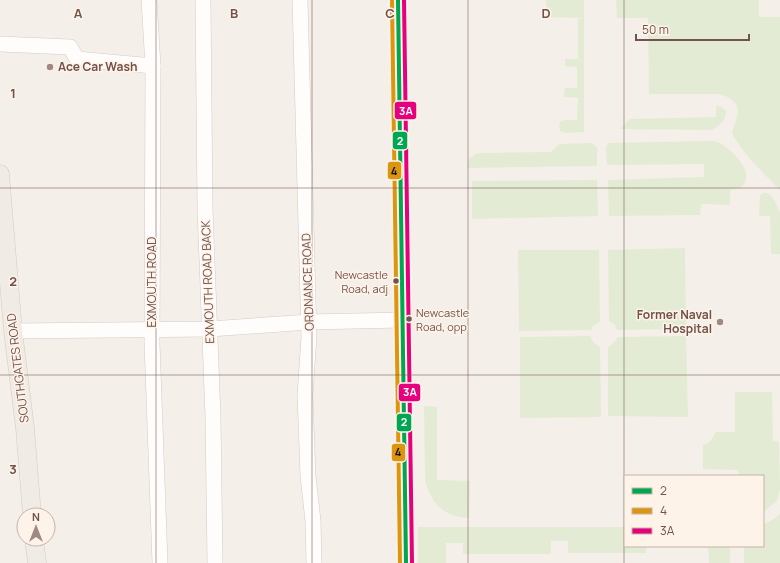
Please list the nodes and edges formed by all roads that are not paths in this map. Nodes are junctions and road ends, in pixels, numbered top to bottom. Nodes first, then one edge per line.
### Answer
1 (149, 0) edge
2 (203, 0) edge
3 (300, 0) edge
4 (398, 0) edge
5 (0, 44) edge
6 (153, 66) junction
7 (0, 174) edge
8 (402, 320) junction
9 (309, 322) junction
10 (152, 329) junction
11 (210, 329) junction
12 (13, 331) junction
13 (31, 507) edge
14 (35, 547) edge
15 (37, 563) edge
16 (160, 563) edge
17 (215, 563) edge
18 (314, 563) edge
19 (406, 563) edge

1 - 6 street, EXMOUTH ROAD
2 - 11 street, EXMOUTH ROAD BACK
3 - 9 street, ORDNANCE ROAD
4 - 8 street
5 - 6 street
6 - 10 street, EXMOUTH ROAD
7 - 12 main road, SOUTHGATES ROAD
8 - 9 street
8 - 19 street
9 - 11 street
9 - 18 street, ORDNANCE ROAD
10 - 11 street
10 - 12 street
10 - 16 street, EXMOUTH ROAD
11 - 17 street, EXMOUTH ROAD BACK
12 - 13 main road, SOUTHGATES ROAD
14 - 15 main road

